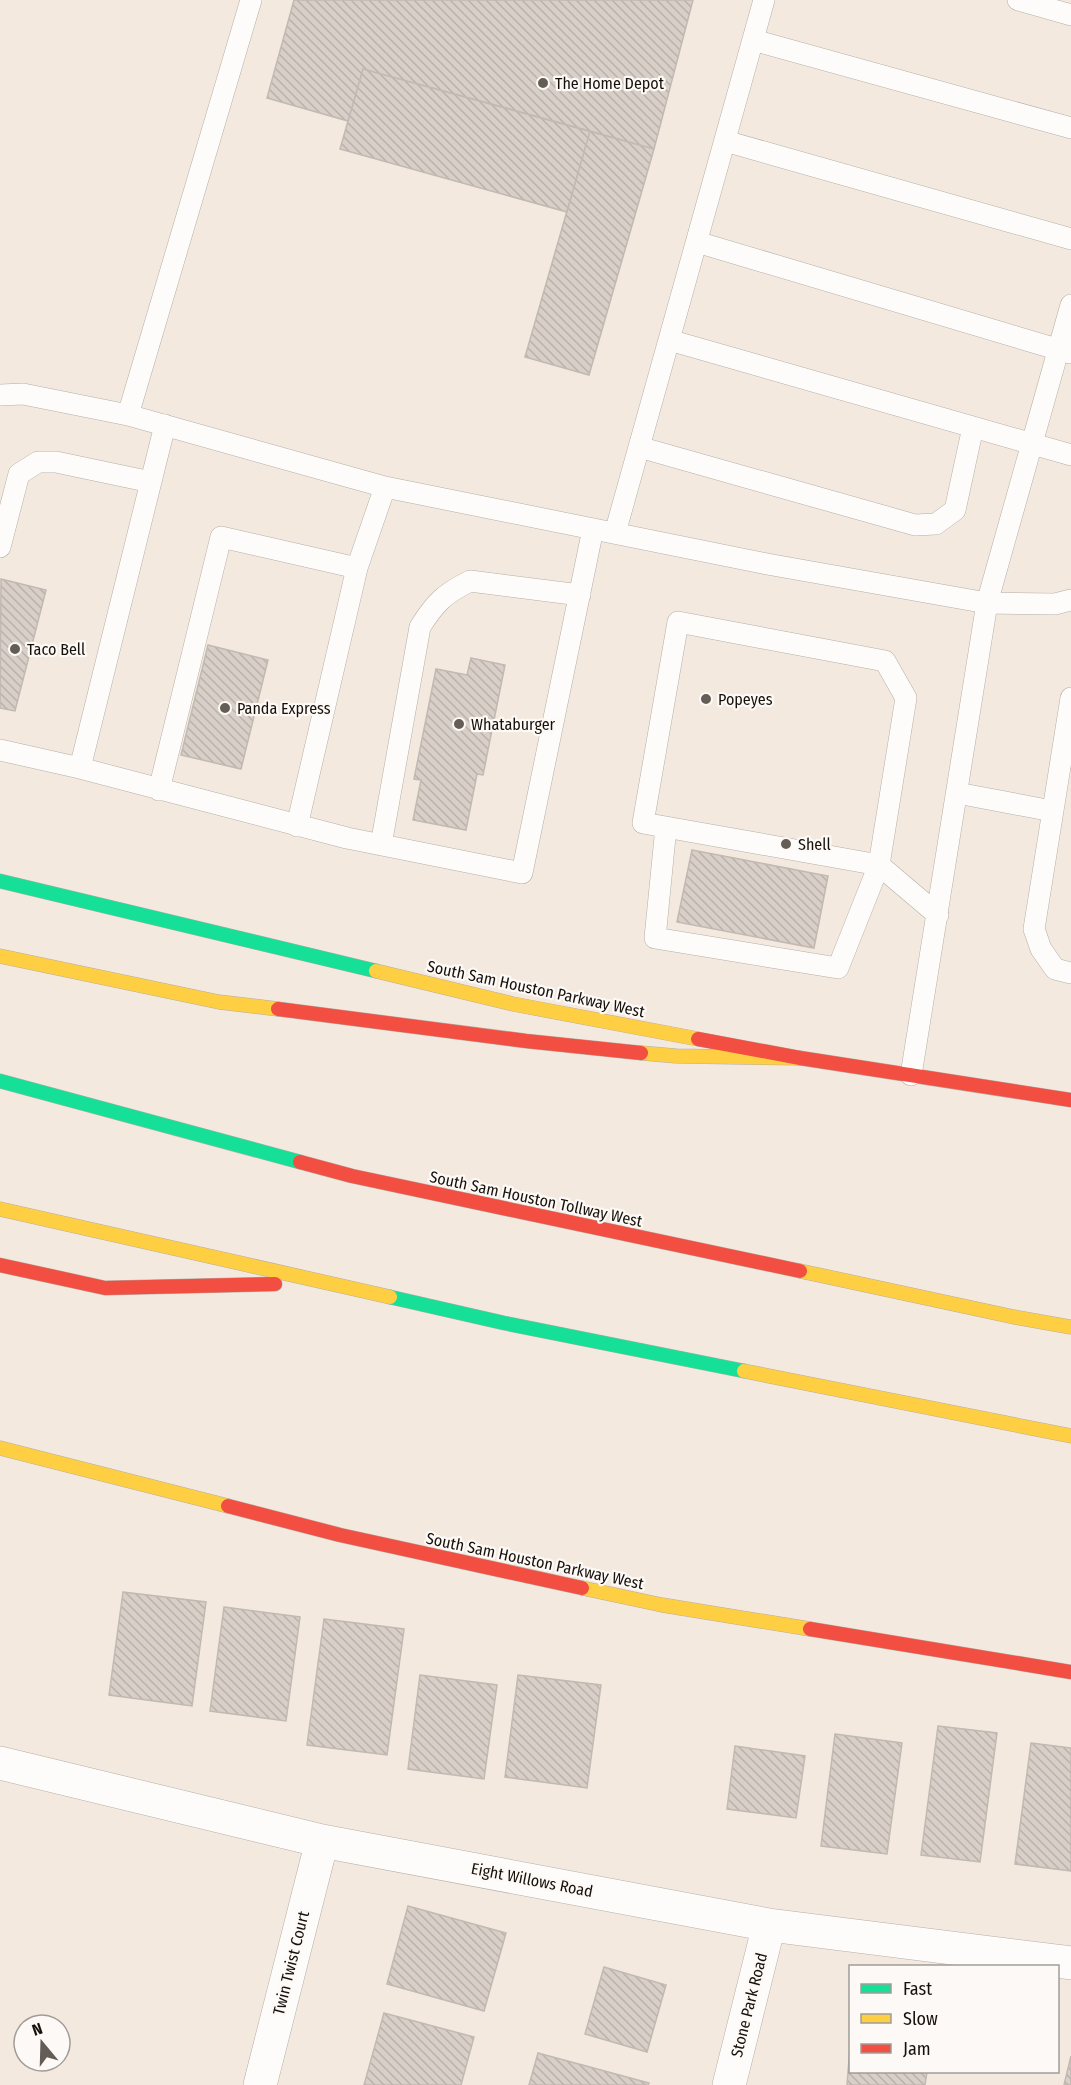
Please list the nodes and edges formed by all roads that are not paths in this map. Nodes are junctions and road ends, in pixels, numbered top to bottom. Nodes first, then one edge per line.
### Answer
1 (251, 0) edge
2 (764, 0) edge
3 (1018, 0) edge
4 (1071, 15) edge
5 (753, 40) junction
6 (1071, 128) edge
7 (725, 141) junction
8 (1071, 239) edge
9 (697, 242) junction
10 (1071, 305) edge
11 (669, 340) junction
12 (1065, 352) edge
13 (0, 395) edge
14 (128, 415) junction
15 (165, 425) junction
16 (973, 427) junction
17 (1032, 444) junction
18 (639, 447) junction
19 (1071, 455) edge
20 (151, 482) junction
21 (385, 487) junction
22 (593, 529) junction
23 (615, 533) junction
24 (0, 547) edge
25 (357, 567) junction
26 (580, 595) junction
27 (1071, 600) edge
28 (987, 603) junction
29 (1071, 698) edge
30 (1068, 738) edge
31 (0, 750) edge
32 (80, 768) junction
33 (159, 790) junction
34 (957, 793) junction
35 (1052, 812) junction
36 (297, 826) junction
37 (666, 827) junction
38 (381, 845) junction
39 (879, 865) junction
40 (0, 881) edge
41 (938, 915) junction
42 (0, 956) edge
43 (1071, 973) edge
44 (801, 1058) junction
45 (911, 1075) junction
46 (0, 1081) edge
47 (1071, 1100) edge
48 (0, 1209) edge
49 (0, 1265) edge
50 (326, 1283) junction
51 (1071, 1327) edge
52 (1071, 1436) edge
53 (0, 1448) edge
54 (1071, 1672) edge
55 (0, 1763) edge
56 (322, 1841) junction
57 (769, 1925) junction
58 (1071, 1963) edge
59 (260, 2085) edge
60 (729, 2085) edge

1 - 14 lane
2 - 5 lane
3 - 4 lane
5 - 6 lane
5 - 7 lane
7 - 8 lane
7 - 9 lane
9 - 11 lane
9 - 12 lane
10 - 12 lane
11 - 16 lane
11 - 18 lane
12 - 17 lane
13 - 14 lane
14 - 15 lane
15 - 20 lane
15 - 21 lane
16 - 17 lane
16 - 18 lane
17 - 19 lane
17 - 28 lane
18 - 23 lane
20 - 24 lane
20 - 32 lane
21 - 22 lane
21 - 25 lane
22 - 23 lane
22 - 26 lane
23 - 28 lane
25 - 33 lane
25 - 36 lane
26 - 38 lane
26 - 38 lane
27 - 28 lane
28 - 34 lane
29 - 30 lane
30 - 35 lane
31 - 32 lane
32 - 33 lane
33 - 36 lane
34 - 35 lane
34 - 41 lane
35 - 43 lane
36 - 38 lane
37 - 39 lane
37 - 39 lane
37 - 39 lane
39 - 41 lane
40 - 44 main road, South Sam Houston Parkway West
41 - 45 lane
42 - 44 main road
44 - 45 main road, South Sam Houston Parkway West
45 - 47 main road, South Sam Houston Parkway West
46 - 51 main road, South Sam Houston Tollway West
48 - 50 main road
49 - 50 main road
50 - 52 main road
53 - 54 main road, South Sam Houston Parkway West
55 - 56 street, Eight Willows Road
56 - 57 street, Eight Willows Road
56 - 59 street, Twin Twist Court
57 - 58 street, Eight Willows Road
57 - 60 street, Stone Park Road

